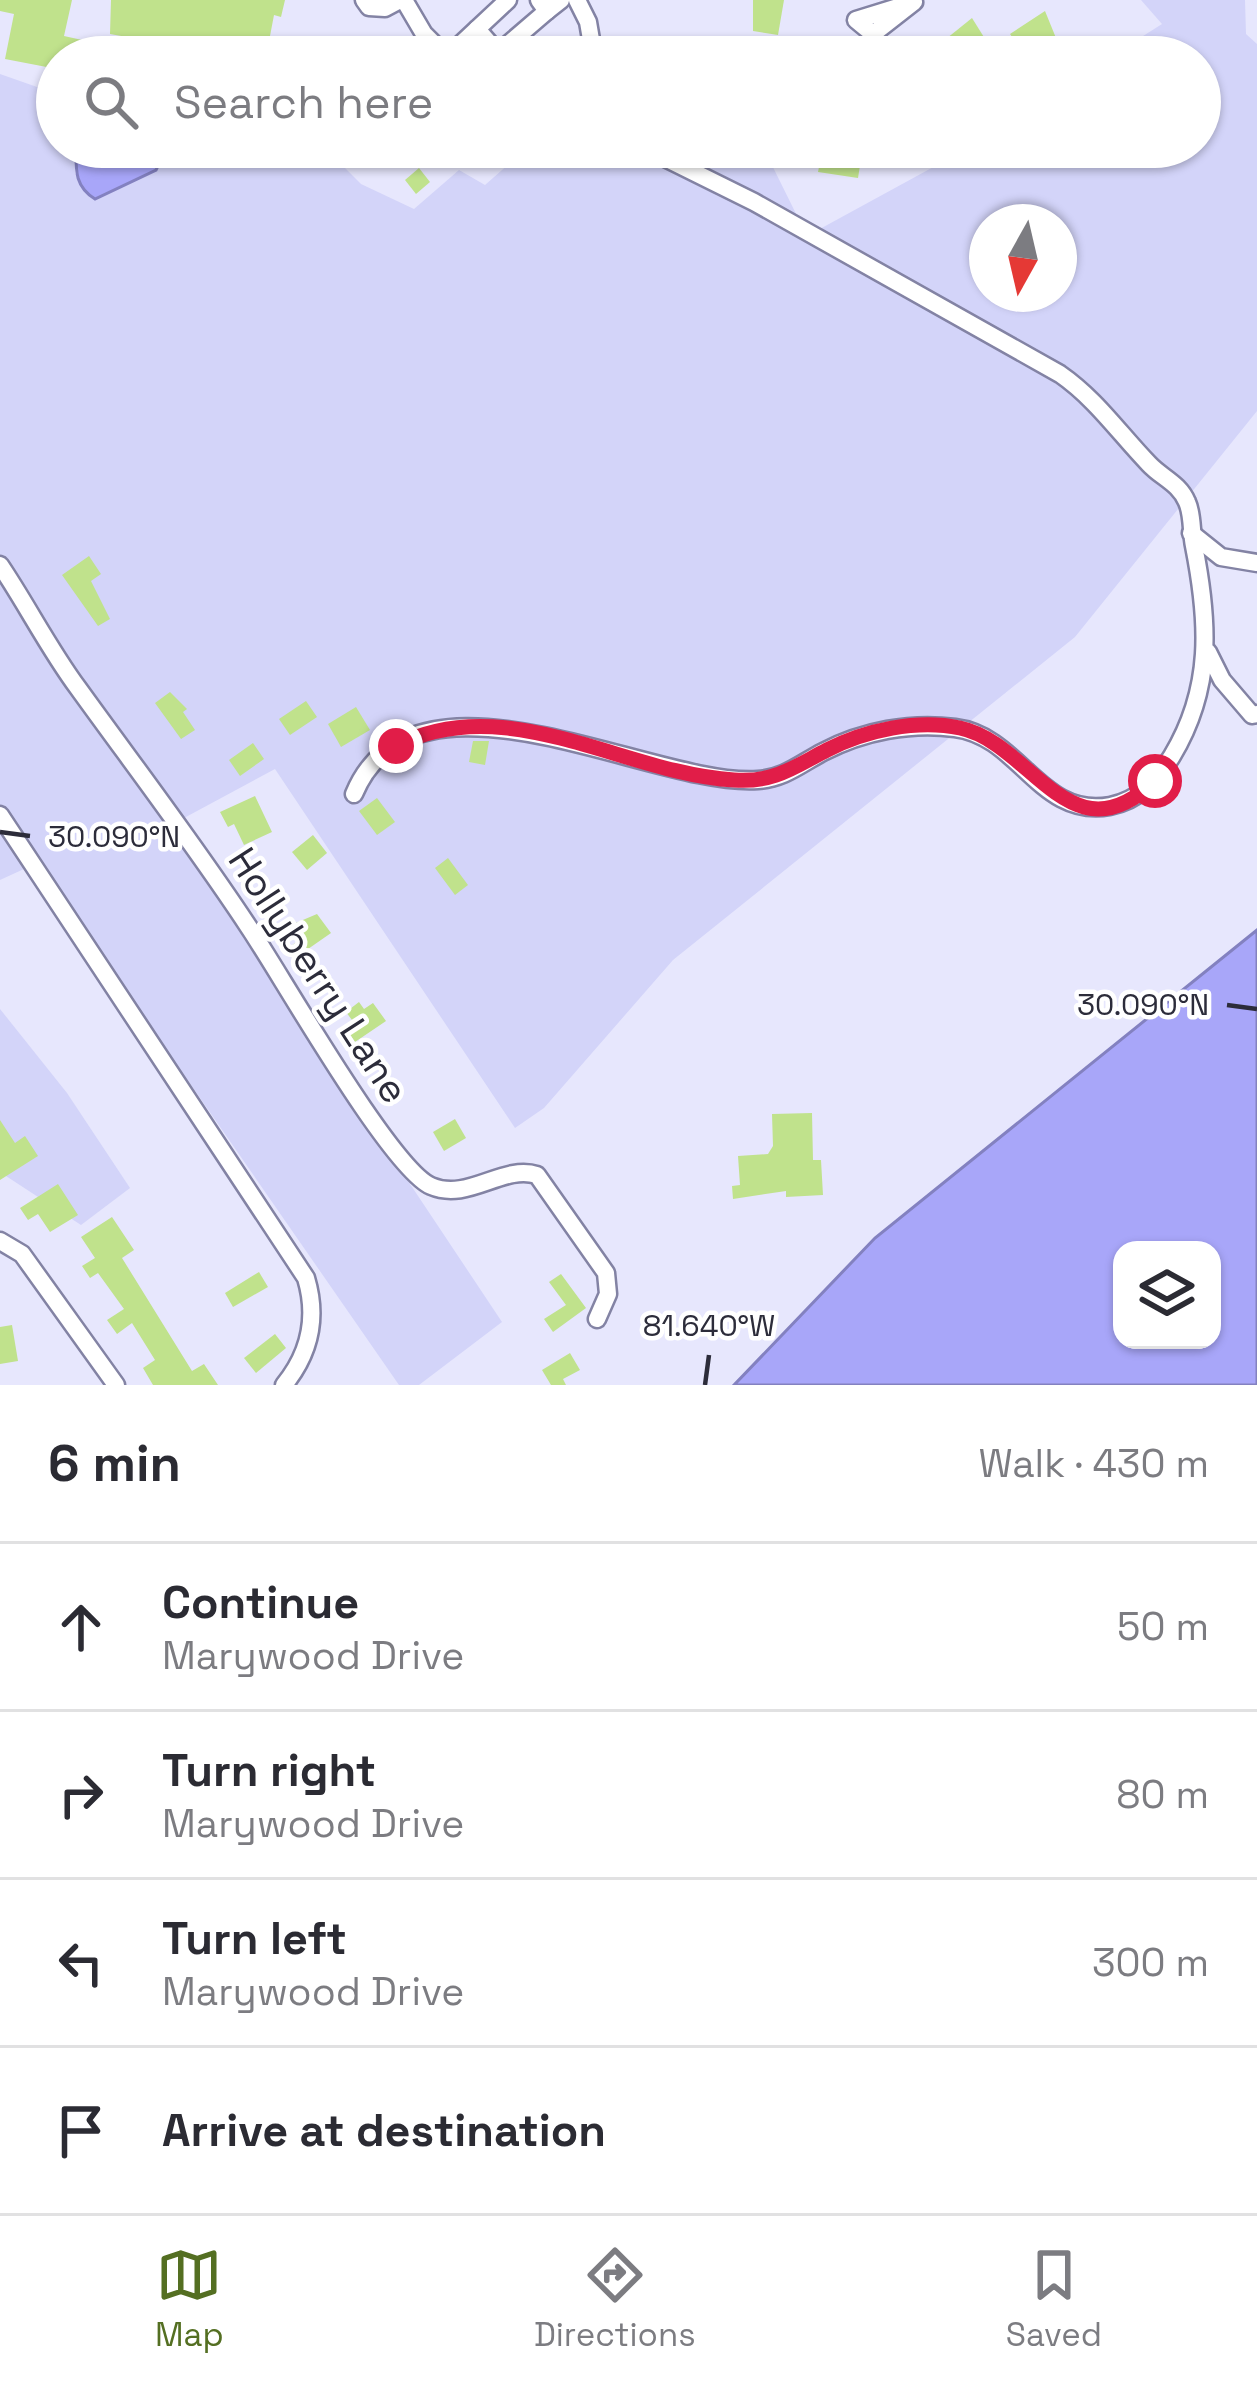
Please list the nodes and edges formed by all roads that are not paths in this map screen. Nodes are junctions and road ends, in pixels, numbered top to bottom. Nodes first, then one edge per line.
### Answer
1 (364, 0) edge
2 (402, 0) edge
3 (508, 0) edge
4 (577, 0) edge
5 (549, 4) edge
6 (477, 29) junction
7 (426, 36) edge
8 (470, 36) edge
9 (483, 36) edge
10 (516, 36) edge
11 (590, 36) edge
12 (685, 168) edge
13 (1191, 533) junction
14 (1257, 563) edge
15 (0, 565) edge
16 (1207, 651) junction
17 (1257, 714) edge
18 (354, 794) dead end
19 (0, 815) edge
20 (0, 1241) edge
21 (596, 1319) dead end
22 (116, 1385) edge
23 (284, 1385) edge

1 - 2 street
2 - 7 street
3 - 6 street
4 - 11 street
5 - 10 street
6 - 8 street
6 - 9 street
12 - 13 street
13 - 14 street
13 - 16 street
15 - 21 street, Hollyberry Lane
16 - 17 street
16 - 18 street
19 - 23 street
20 - 22 street

